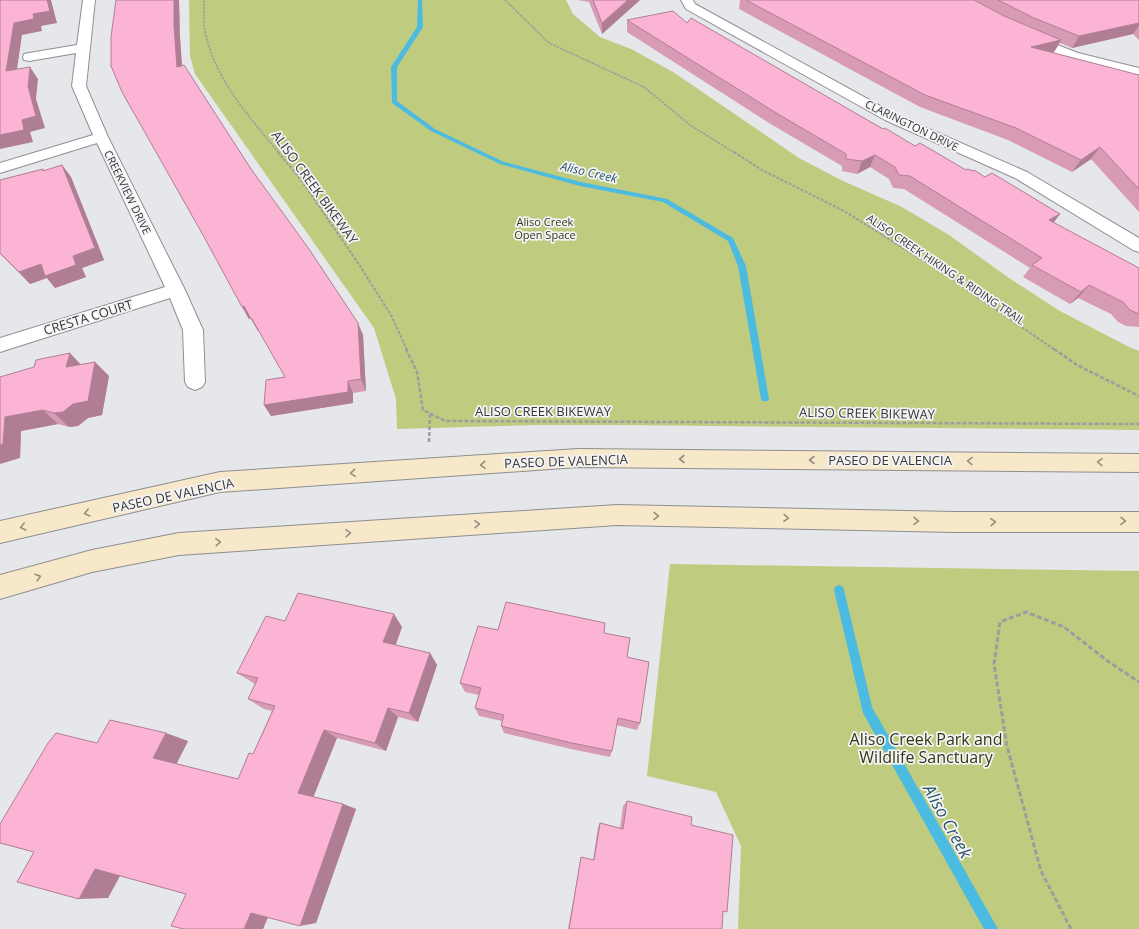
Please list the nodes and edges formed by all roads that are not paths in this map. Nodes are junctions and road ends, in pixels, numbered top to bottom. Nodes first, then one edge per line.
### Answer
1 (89, 0) edge
2 (687, 0) edge
3 (1016, 31) edge
4 (83, 48) junction
5 (29, 57) dead end
6 (1139, 72) edge
7 (101, 137) junction
8 (0, 168) edge
9 (1139, 246) edge
10 (176, 290) junction
11 (0, 345) edge
12 (195, 382) dead end
13 (1139, 463) edge
14 (1139, 522) edge
15 (0, 532) edge
16 (0, 587) edge

1 - 4 street, CREEKVIEW DRIVE
2 - 9 street, CLARINGTON DRIVE
3 - 6 street
4 - 5 street
4 - 7 street, CREEKVIEW DRIVE
7 - 8 street
7 - 10 street, CREEKVIEW DRIVE
10 - 11 street, CRESTA COURT
10 - 12 street, CREEKVIEW DRIVE
13 -> 15 main road, PASEO DE VALENCIA
16 -> 14 main road

